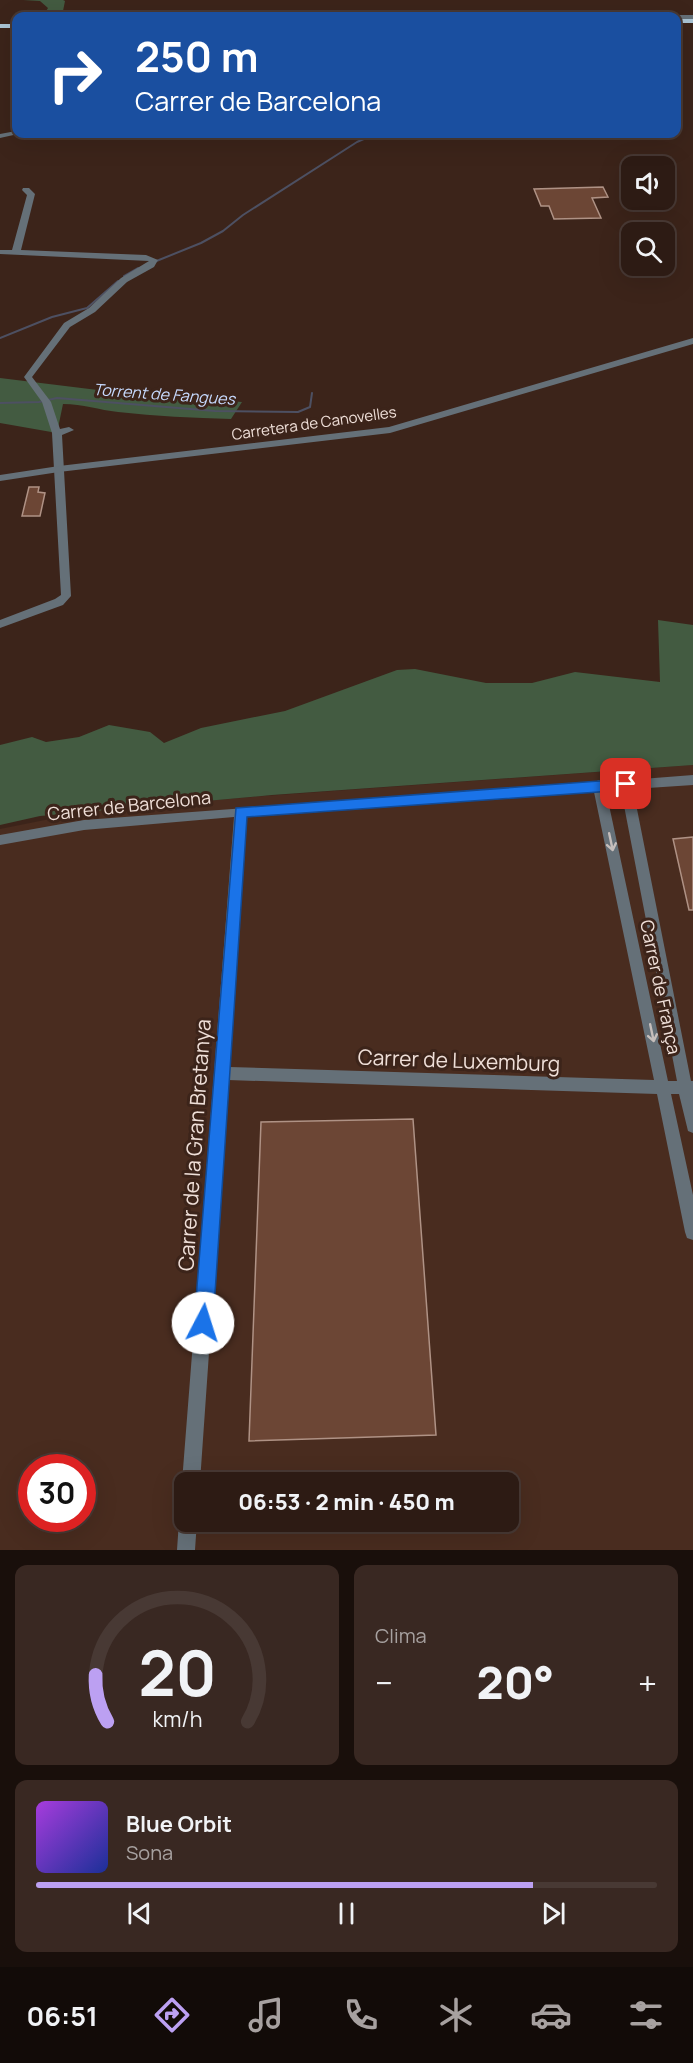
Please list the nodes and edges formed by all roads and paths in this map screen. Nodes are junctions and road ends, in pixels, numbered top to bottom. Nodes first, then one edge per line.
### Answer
1 (26, 190) dead end
2 (0, 252) edge
3 (19, 253) junction
4 (693, 341) edge
5 (69, 430) dead end
6 (57, 433) junction
7 (59, 469) junction
8 (0, 478) edge
9 (0, 624) edge
10 (693, 780) edge
11 (626, 784) junction
12 (599, 785) junction
13 (241, 812) junction
14 (0, 840) edge
15 (223, 1073) junction
16 (664, 1088) junction
17 (689, 1088) edge
18 (693, 1126) edge
19 (693, 1232) edge
20 (192, 1472) edge
21 (187, 1532) edge
22 (186, 1550) edge

1 - 3 street
2 - 3 street
3 - 6 street
4 - 7 street, Carretera de Canovelles
5 - 6 street
6 - 7 street
7 - 8 street, Carretera de Canovelles
7 - 9 street
10 - 11 street, Carrer de Barcelona
11 - 12 street, Carrer de Barcelona
11 - 17 street, Carrer de França
12 - 13 street, Carrer de Barcelona
12 -> 16 street, Carrer de França
13 - 14 street, Carrer de Barcelona
13 - 15 street, Carrer de la Gran Bretanya
15 - 16 street, Carrer de Luxemburg
15 - 20 street, Carrer de la Gran Bretanya
16 - 17 street, Carrer de Luxemburg
16 - 19 street, Carrer de França
17 - 18 street, Carrer de França
21 - 22 street

